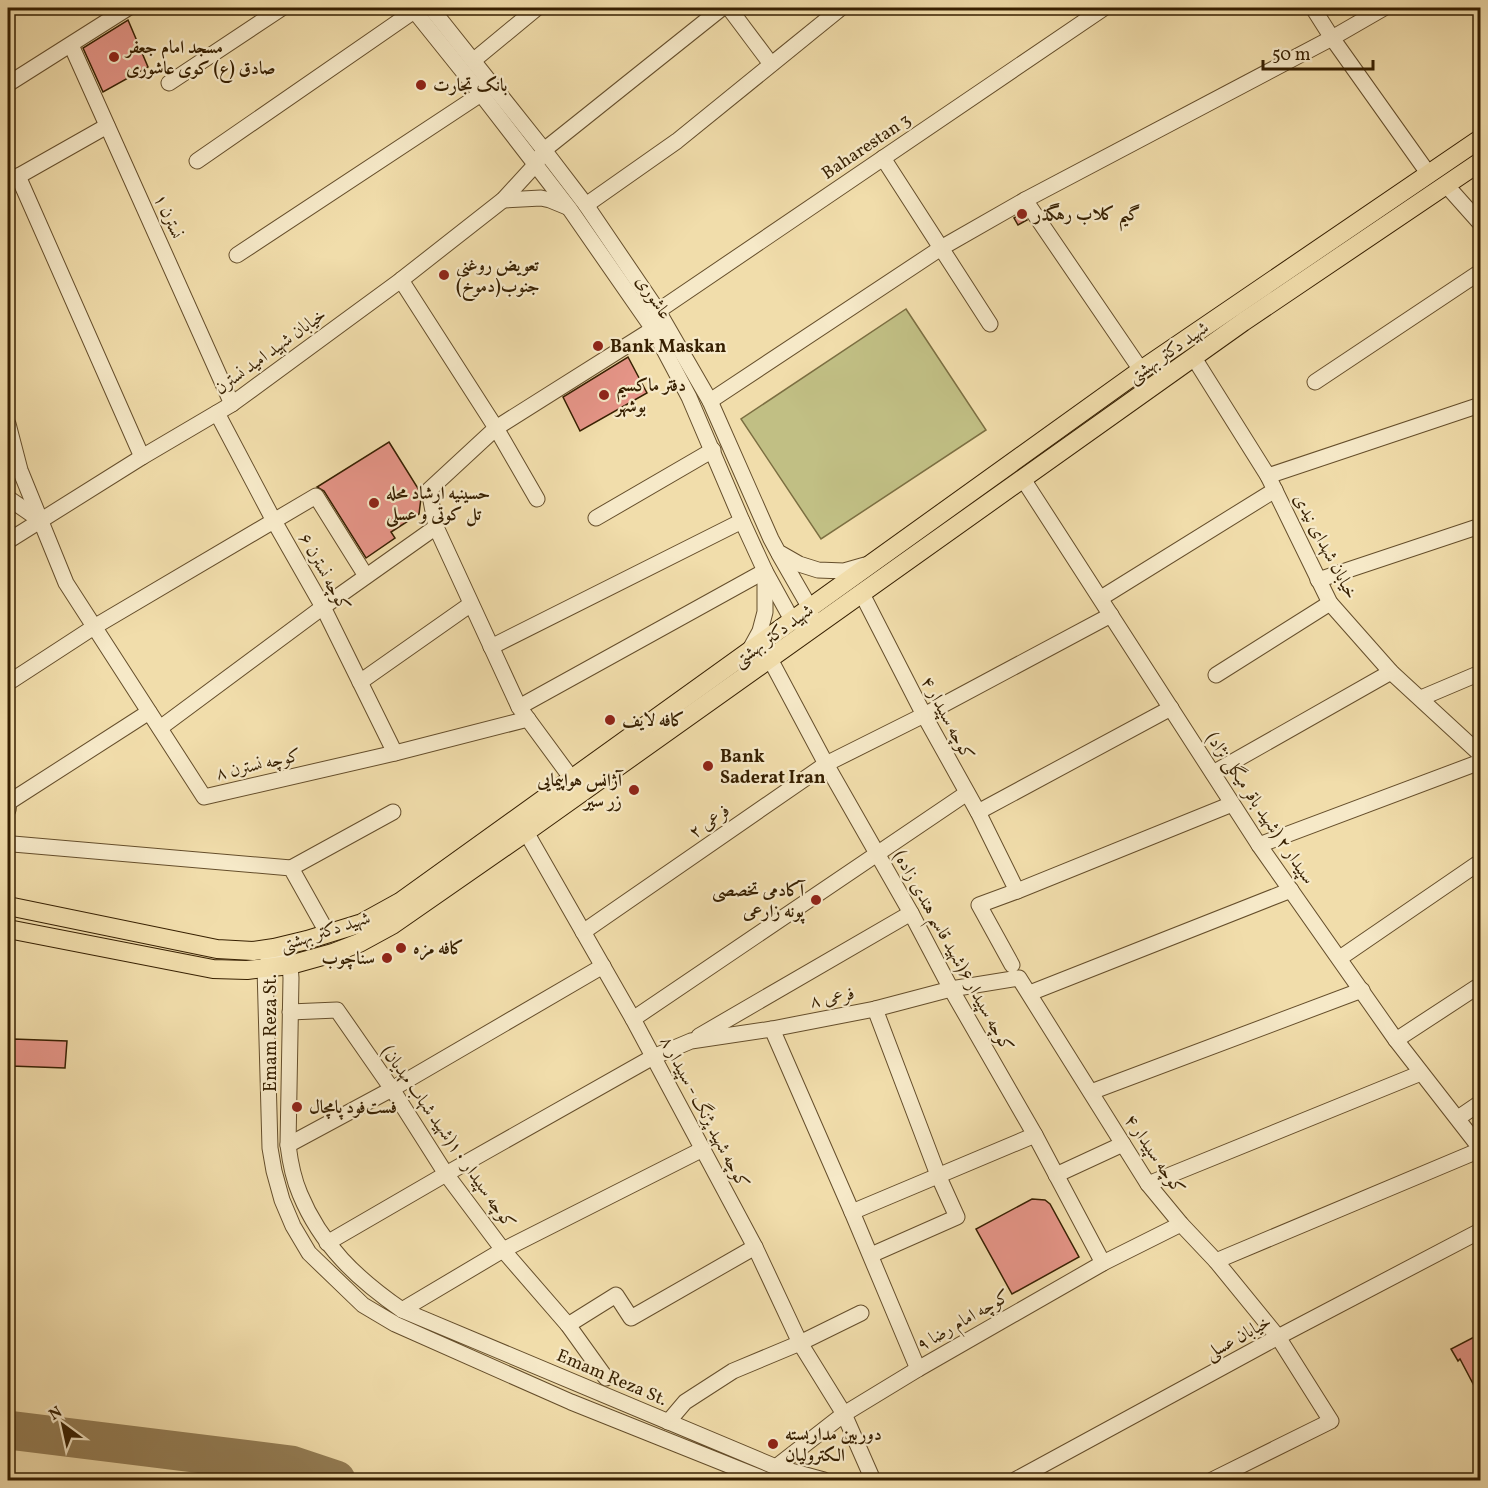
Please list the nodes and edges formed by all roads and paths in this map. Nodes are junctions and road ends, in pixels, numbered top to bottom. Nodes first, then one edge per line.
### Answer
1 (128, 8) edge
2 (282, 8) edge
3 (431, 8) edge
4 (537, 8) edge
5 (722, 8) edge
6 (729, 8) edge
7 (841, 8) edge
8 (1313, 8) edge
9 (1384, 8) edge
10 (413, 9) edge
11 (1096, 9) edge
12 (1332, 38) junction
13 (71, 45) junction
14 (474, 60) junction
15 (771, 64) junction
16 (169, 83) dead end
17 (8, 84) edge
18 (481, 94) junction
19 (107, 126) junction
20 (1480, 139) edge
21 (544, 150) junction
22 (883, 158) junction
23 (197, 161) dead end
24 (1480, 162) edge
25 (536, 164) junction
26 (1428, 174) junction
27 (13, 179) edge
28 (1447, 186) junction
29 (503, 200) junction
30 (1025, 200) junction
31 (586, 206) junction
32 (569, 208) junction
33 (1480, 224) edge
34 (941, 248) junction
35 (237, 255) dead end
36 (1480, 272) edge
37 (401, 280) junction
38 (658, 311) junction
39 (990, 324) dead end
40 (653, 329) junction
41 (1194, 358) junction
42 (1141, 370) junction
43 (1315, 382) dead end
44 (710, 401) junction
45 (232, 404) junction
46 (1480, 405) edge
47 (217, 413) junction
48 (8, 424) edge
49 (496, 428) junction
50 (713, 450) junction
51 (142, 457) junction
52 (1268, 476) junction
53 (1023, 479) junction
54 (1275, 490) junction
55 (8, 498) edge
56 (537, 500) dead end
57 (596, 518) dead end
58 (40, 520) junction
59 (274, 521) junction
60 (742, 521) junction
61 (1480, 526) edge
62 (436, 527) junction
63 (8, 541) edge
64 (774, 545) junction
65 (753, 547) junction
66 (871, 564) junction
67 (765, 570) junction
68 (366, 576) junction
69 (1318, 580) junction
70 (862, 594) junction
71 (1101, 598) junction
72 (1330, 603) junction
73 (471, 604) junction
74 (323, 607) junction
75 (810, 608) junction
76 (1111, 615) junction
77 (792, 620) junction
78 (94, 627) junction
79 (812, 629) junction
80 (491, 647) junction
81 (749, 651) junction
82 (770, 659) junction
83 (1391, 672) junction
84 (1480, 673) edge
85 (1216, 675) dead end
86 (360, 682) junction
87 (8, 683) edge
88 (1420, 698) junction
89 (1171, 708) junction
90 (149, 712) junction
91 (524, 713) junction
92 (924, 715) junction
93 (160, 728) junction
94 (395, 753) junction
95 (1480, 753) edge
96 (1480, 762) edge
97 (826, 764) junction
98 (1213, 773) junction
99 (572, 779) junction
100 (967, 793) junction
101 (1233, 804) junction
102 (8, 810) edge
103 (393, 812) dead end
104 (978, 812) junction
105 (526, 832) junction
106 (13, 844) dead end
107 (1259, 845) junction
108 (877, 853) junction
109 (1480, 862) edge
110 (291, 868) junction
111 (1291, 890) junction
112 (1017, 891) junction
113 (8, 906) edge
114 (911, 913) junction
115 (8, 929) edge
116 (583, 932) junction
117 (328, 934) junction
118 (274, 948) junction
119 (1340, 958) junction
120 (290, 965) junction
121 (603, 966) junction
122 (265, 968) junction
123 (1016, 971) junction
124 (1480, 985) edge
125 (951, 989) junction
126 (1362, 990) junction
127 (1030, 993) junction
128 (875, 1009) junction
129 (290, 1012) junction
130 (633, 1019) junction
131 (772, 1029) junction
132 (1396, 1040) junction
133 (691, 1041) junction
134 (653, 1057) junction
135 (1421, 1073) junction
136 (392, 1089) junction
137 (1091, 1092) junction
138 (290, 1099) junction
139 (268, 1100) junction
140 (1480, 1103) edge
141 (1458, 1118) junction
142 (1035, 1135) junction
143 (1123, 1144) junction
144 (288, 1145) junction
145 (703, 1149) junction
146 (1480, 1149) edge
147 (446, 1174) junction
148 (938, 1175) junction
149 (1056, 1175) junction
150 (1148, 1184) junction
151 (852, 1212) junction
152 (1180, 1224) junction
153 (1480, 1232) edge
154 (327, 1243) junction
155 (755, 1247) junction
156 (503, 1250) junction
157 (871, 1255) junction
158 (1216, 1261) junction
159 (1103, 1263) junction
160 (402, 1310) junction
161 (861, 1313) dead end
162 (568, 1325) junction
163 (1278, 1337) junction
164 (800, 1342) junction
165 (918, 1369) junction
166 (606, 1378) dead end
167 (844, 1414) junction
168 (668, 1422) junction
169 (776, 1467) junction
170 (766, 1480) edge
171 (824, 1480) edge
172 (873, 1480) edge
173 (1015, 1480) edge
174 (1212, 1480) edge

1 - 13 street
2 - 16 street
3 - 14 street, عاشوری
4 - 14 street
5 - 21 street
6 - 15 street
7 - 15 street
8 - 12 street
9 - 12 street
10 - 18 street, عاشوری
10 - 23 street
11 - 22 street, Baharestan 3
12 - 26 street
12 - 30 street
13 - 17 street
13 - 19 street, نسترن ۱
14 - 21 street, عاشوری
15 - 31 street
18 - 25 street, عاشوری
18 - 35 street
19 - 27 street
19 - 45 street, نسترن ۱
20 - 26 main road, شهید دکتر بهشتی
21 - 25 street, خیابان شهید امید نسترن
21 - 31 street, عاشوری
22 - 34 street
22 - 38 street, Baharestan 3
24 - 28 main road, شهید دکتر بهشتی
25 - 29 street, خیابان شهید امید نسترن
25 - 32 street, عاشوری
26 - 42 main road, شهید دکتر بهشتی
27 - 51 street
28 - 33 street
28 - 41 main road, شهید دکتر بهشتی
29 - 32 street
29 - 37 street, خیابان شهید امید نسترن
30 - 34 street
30 - 42 street
31 - 38 street, عاشوری
32 - 40 street, عاشوری
34 - 39 street
34 - 44 street
36 - 43 street
37 - 45 street, خیابان شهید امید نسترن
37 - 49 street
38 - 44 street, عاشوری
40 - 49 street
40 - 50 street, عاشوری
41 - 52 street, خیابان شهدای نیدی
41 - 53 main road, شهید دکتر بهشتی
42 - 66 main road, شهید دکتر بهشتی
44 - 64 street, عاشوری
45 - 47 street, خیابان شهید امید نسترن
46 - 52 street
47 - 51 street, خیابان شهید امید نسترن
47 - 59 street, کوچه نسترن ۶
48 - 58 street, کوچه نسترن ۸
49 - 56 street
49 - 62 street
50 - 57 street
50 - 60 street, عاشوری
51 - 58 street, خیابان شهید امید نسترن
52 - 54 street, خیابان شهدای نیدی
53 - 70 main road, شهید دکتر بهشتی
53 - 71 street, سپیدار ۲ (شهید باقر میگلی نژاد)
54 - 69 street, خیابان شهدای نیدی
54 - 71 street
55 - 58 street
58 - 63 street, خیابان شهید امید نسترن
58 - 78 street, کوچه نسترن ۸
59 - 68 street
59 - 74 street, کوچه نسترن ۶
59 - 78 street
60 - 65 street, عاشوری
60 - 80 street
61 - 69 street
62 - 68 street
62 - 73 street
64 - 65 street
64 - 66 street
64 - 75 street, عاشوری
65 - 67 street, عاشوری
66 - 75 main road, شهید دکتر بهشتی
67 - 77 street
67 - 81 street, عاشوری
67 - 91 street, کوچه نسترن ۸
68 - 74 street
69 - 72 street, خیابان شهدای نیدی
70 - 79 main road, شهید دکتر بهشتی
70 - 92 street, کوچه سپیدار ۴
71 - 76 street, سپیدار ۲ (شهید باقر میگلی نژاد)
72 - 83 street, خیابان شهدای نیدی
72 - 85 street
73 - 80 street
73 - 86 street
74 - 86 street, کوچه نسترن ۶
74 - 93 street
75 - 77 main road, شهید دکتر بهشتی
75 - 79 street
76 - 89 street, سپیدار ۲ (شهید باقر میگلی نژاد)
76 - 92 street, فرعی ۲
77 - 79 street
77 - 81 main road, شهید دکتر بهشتی
78 - 87 street
78 - 90 street, کوچه نسترن ۸
79 - 82 main road, شهید دکتر بهشتی
80 - 91 street
81 - 99 main road, شهید دکتر بهشتی
82 - 97 street, کوچه سپیدار ۶(شهید قاسم هندی زاده)
82 - 105 main road, شهید دکتر بهشتی
83 - 88 street, خیابان شهدای نیدی
83 - 98 street
84 - 88 street
86 - 94 street, کوچه نسترن ۶
88 - 95 street, خیابان شهدای نیدی
89 - 98 street, سپیدار ۲ (شهید باقر میگلی نژاد)
89 - 104 street
90 - 93 street, کوچه نسترن ۸
90 - 102 street
91 - 94 street, کوچه نسترن ۸
91 - 99 street
92 - 97 street, فرعی ۲
92 - 100 street, کوچه سپیدار ۴
93 - 94 street, کوچه نسترن ۸
96 - 107 street
97 - 108 street, کوچه سپیدار ۶(شهید قاسم هندی زاده)
97 - 116 street, فرعی ۲
98 - 101 street, سپیدار ۲ (شهید باقر میگلی نژاد)
99 - 117 main road, شهید دکتر بهشتی
100 - 104 street, کوچه سپیدار ۴
100 - 108 street
101 - 107 street, سپیدار ۲ (شهید باقر میگلی نژاد)
101 - 112 street
103 - 110 street
104 - 112 street, کوچه سپیدار ۴
105 - 116 street, کوچه شهید پژنگ - سپیدار ۸
105 - 120 main road, شهید دکتر بهشتی
106 - 110 street
107 - 111 street, سپیدار ۲ (شهید باقر میگلی نژاد)
108 - 114 street, کوچه سپیدار ۶(شهید قاسم هندی زاده)
108 - 130 street
109 - 119 street
110 - 117 street
111 - 119 street, سپیدار ۲ (شهید باقر میگلی نژاد)
111 - 127 street
112 - 123 street, کوچه سپیدار ۴
113 - 118 main road, شهید دکتر بهشتی
114 - 125 street, کوچه سپیدار ۶(شهید قاسم هندی زاده)
114 - 133 street
115 - 122 main road, شهید دکتر بهشتی
116 - 121 street, کوچه شهید پژنگ - سپیدار ۸
117 - 118 main road, شهید دکتر بهشتی
118 - 120 street, Emam Reza St.
118 - 122 street, Emam Reza St.
119 - 126 street, سپیدار ۲ (شهید باقر میگلی نژاد)
120 - 122 main road, شهید دکتر بهشتی
120 - 129 street, Emam Reza St.
121 - 130 street, کوچه شهید پژنگ - سپیدار ۸
121 - 136 street
122 - 139 street, Emam Reza St.
123 - 125 street, فرعی ۸
123 - 127 street, کوچه سپیدار ۴
124 - 132 street
125 - 128 street, فرعی ۸
125 - 142 street, کوچه سپیدار ۶(شهید قاسم هندی زاده)
126 - 132 street, سپیدار ۲ (شهید باقر میگلی نژاد)
126 - 137 street
127 - 137 street, کوچه سپیدار ۴
128 - 131 street, فرعی ۸
128 - 148 street
129 - 136 street, کوچه سپیدار ۱۰(شهید شهاب مهدیان)
129 - 138 street, Emam Reza St.
130 - 134 street, کوچه شهید پژنگ - سپیدار ۸
131 - 133 street, فرعی ۸
131 - 151 street
132 - 135 street, سپیدار ۲ (شهید باقر میگلی نژاد)
133 - 134 street, فرعی ۸
134 - 145 street, کوچه شهید پژنگ - سپیدار ۸
134 - 147 street, فرعی ۸
135 - 141 street, سپیدار ۲ (شهید باقر میگلی نژاد)
135 - 150 street
136 - 144 street
136 - 147 street, کوچه سپیدار ۱۰(شهید شهاب مهدیان)
137 - 143 street, کوچه سپیدار ۴
138 - 139 street
138 - 144 street, Emam Reza St.
139 - 170 street, Emam Reza St.
140 - 141 street
141 - 146 street, سپیدار ۲ (شهید باقر میگلی نژاد)
142 - 148 street
142 - 149 street, کوچه سپیدار ۶(شهید قاسم هندی زاده)
143 - 149 street
143 - 150 street, کوچه سپیدار ۴
144 - 154 street, Emam Reza St.
145 - 155 street, کوچه شهید پژنگ - سپیدار ۸
145 - 156 street
146 - 158 street
147 - 154 street, فرعی ۸
147 - 156 street, کوچه سپیدار ۱۰(شهید شهاب مهدیان)
148 - 151 street
148 - 157 street
149 - 159 street, کوچه سپیدار ۶(شهید قاسم هندی زاده)
150 - 152 street, کوچه سپیدار ۴
151 - 157 street
152 - 158 street, کوچه سپیدار ۴
152 - 159 street, کوچه امام رضا ۹
153 - 163 street, خیابان عسلی
154 - 160 street, Emam Reza St.
155 - 162 street
155 - 164 street, کوچه شهید پژنگ - سپیدار ۸
156 - 160 street
156 - 162 street, کوچه سپیدار ۱۰(شهید شهاب مهدیان)
157 - 165 street
158 - 163 street, کوچه سپیدار ۴
159 - 165 street, کوچه امام رضا ۹
160 - 168 street, Emam Reza St.
161 - 164 street
162 - 166 street, کوچه سپیدار ۱۰(شهید شهاب مهدیان)
163 - 173 street, خیابان عسلی
163 - 174 street, کوچه سپیدار ۴
164 - 167 street, کوچه شهید پژنگ - سپیدار ۸
164 - 168 street
165 - 167 street, کوچه امام رضا ۹
167 - 169 street, کوچه امام رضا ۹
167 - 172 street, کوچه شهید پژنگ - سپیدار ۸
168 - 169 street, Emam Reza St.
169 - 171 street, Emam Reza St.

